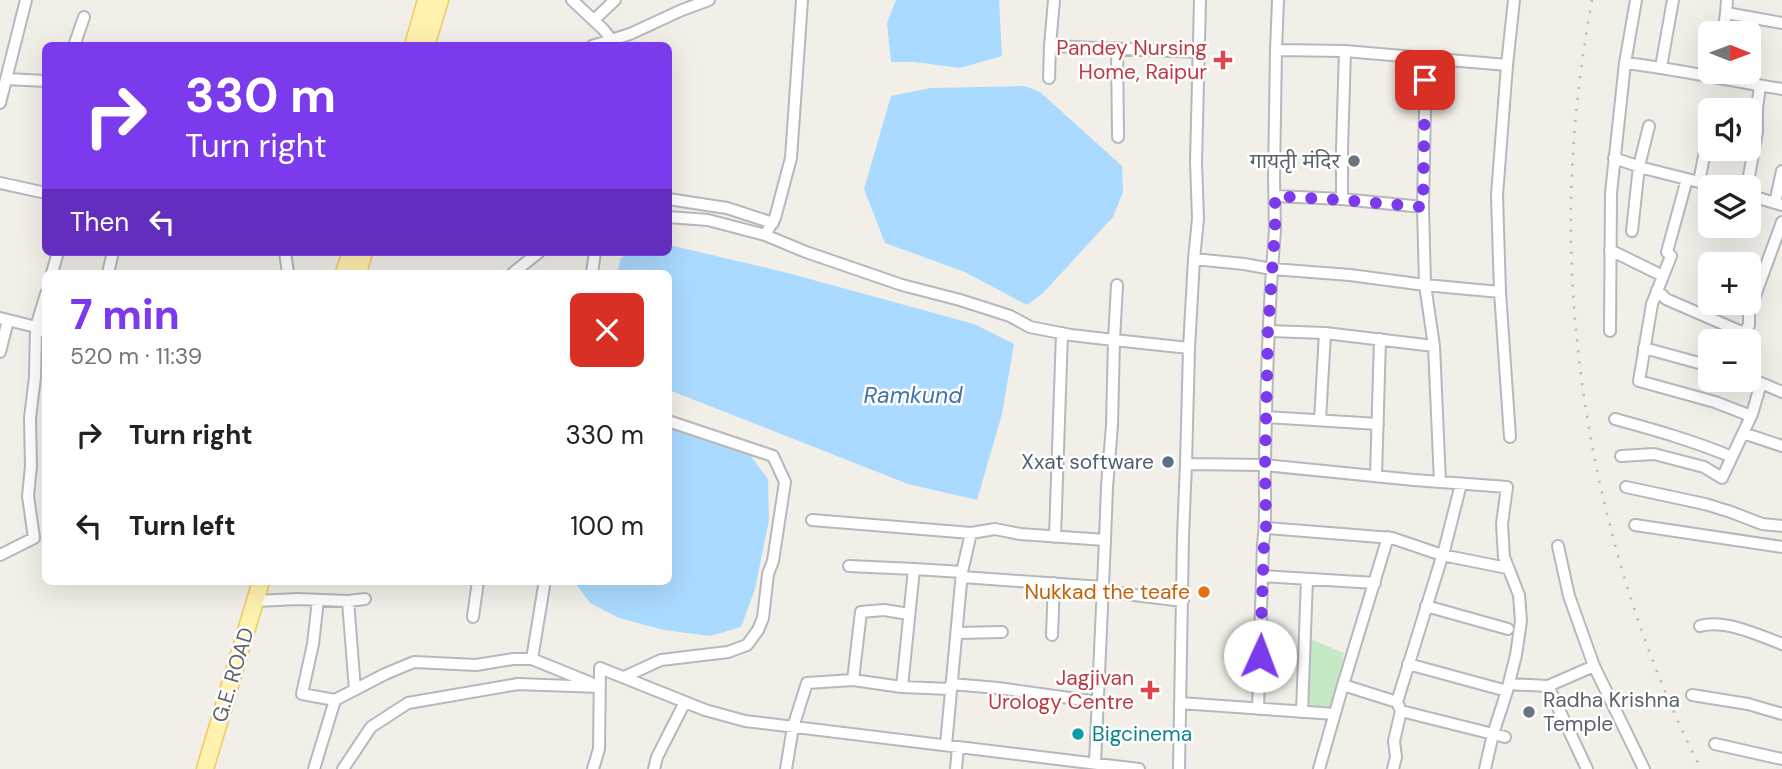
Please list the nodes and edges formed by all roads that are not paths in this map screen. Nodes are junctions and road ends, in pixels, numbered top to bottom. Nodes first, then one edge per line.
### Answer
1 (26, 0) edge
2 (426, 0) edge
3 (440, 0) edge
4 (572, 0) edge
5 (615, 0) edge
6 (709, 0) edge
7 (802, 0) edge
8 (1054, 0) edge
9 (1199, 0) edge
10 (1278, 0) edge
11 (1514, 0) edge
12 (1636, 0) edge
13 (1673, 0) edge
14 (1727, 0) edge
15 (1726, 13) junction
16 (83, 17) dead end
17 (594, 20) junction
18 (1725, 21) edge
19 (1782, 23) edge
20 (635, 33) junction
21 (611, 39) junction
22 (75, 42) edge
23 (414, 42) edge
24 (427, 42) edge
25 (603, 42) edge
26 (635, 42) edge
27 (1050, 46) junction
28 (1117, 48) junction
29 (1276, 50) junction
30 (1345, 51) junction
31 (1198, 52) junction
32 (1426, 58) junction
33 (1625, 63) junction
34 (1507, 65) junction
35 (1661, 67) junction
36 (1698, 72) edge
37 (1049, 78) dead end
38 (6, 79) junction
39 (42, 81) edge
40 (1753, 84) edge
41 (1760, 86) junction
42 (1782, 89) edge
43 (0, 103) edge
44 (1649, 126) dead end
45 (1118, 137) dead end
46 (1614, 158) junction
47 (1639, 166) junction
48 (1782, 171) edge
49 (1749, 175) edge
50 (1687, 179) junction
51 (1698, 182) edge
52 (0, 183) edge
53 (42, 192) edge
54 (1275, 196) junction
55 (1761, 199) edge
56 (672, 200) edge
57 (1342, 200) junction
58 (1779, 204) edge
59 (1423, 207) junction
60 (672, 216) edge
61 (1782, 222) edge
62 (773, 223) junction
63 (1632, 232) dead end
64 (765, 235) junction
65 (1611, 250) junction
66 (534, 256) edge
67 (1194, 259) junction
68 (1272, 269) junction
69 (517, 270) edge
70 (1663, 276) junction
71 (1117, 285) dead end
72 (1425, 285) junction
73 (1657, 290) junction
74 (1500, 292) junction
75 (4, 319) edge
76 (1728, 329) edge
77 (1747, 329) edge
78 (41, 330) edge
79 (1268, 331) junction
80 (1610, 331) dead end
81 (1062, 333) junction
82 (1325, 333) junction
83 (1380, 339) junction
84 (1114, 340) junction
85 (1434, 346) junction
86 (1189, 348) junction
87 (1644, 348) junction
88 (0, 352) edge
89 (1698, 363) edge
90 (1761, 383) edge
91 (1782, 391) edge
92 (1759, 392) edge
93 (1751, 416) junction
94 (1266, 417) junction
95 (1615, 419) dead end
96 (1320, 420) junction
97 (672, 422) edge
98 (1378, 424) junction
99 (1743, 433) junction
100 (1510, 437) dead end
101 (1782, 446) edge
102 (1621, 456) dead end
103 (1732, 457) junction
104 (1186, 464) junction
105 (1265, 466) junction
106 (1376, 476) junction
107 (1440, 482) junction
108 (1461, 484) junction
109 (1626, 488) dead end
110 (812, 520) dead end
111 (1635, 525) dead end
112 (1782, 526) edge
113 (1266, 528) junction
114 (971, 533) junction
115 (40, 536) edge
116 (1055, 537) junction
117 (1388, 537) junction
118 (1105, 540) junction
119 (1558, 546) dead end
120 (1782, 547) edge
121 (0, 555) edge
122 (1442, 555) junction
123 (849, 566) dead end
124 (1507, 568) junction
125 (914, 569) junction
126 (962, 574) junction
127 (1262, 576) junction
128 (1307, 579) junction
129 (1054, 583) junction
130 (1375, 583) junction
131 (251, 585) edge
132 (260, 585) edge
133 (477, 585) edge
134 (544, 585) edge
135 (1102, 589) junction
136 (365, 598) dead end
137 (318, 600) junction
138 (255, 601) junction
139 (348, 601) junction
140 (1183, 601) junction
141 (1426, 606) junction
142 (909, 614) junction
143 (473, 617) dead end
144 (1700, 626) dead end
145 (1508, 629) dead end
146 (1002, 632) dead end
147 (957, 633) junction
148 (1052, 635) dead end
149 (1782, 645) edge
150 (531, 659) junction
151 (1408, 664) junction
152 (1594, 666) junction
153 (624, 677) junction
154 (853, 680) junction
155 (1342, 685) junction
156 (1548, 686) junction
157 (600, 687) junction
158 (902, 687) junction
159 (951, 687) junction
160 (1508, 688) junction
161 (355, 690) junction
162 (1692, 695) dead end
163 (335, 700) junction
164 (685, 702) junction
165 (1098, 702) junction
166 (1180, 703) junction
167 (1399, 706) junction
168 (1258, 709) junction
169 (1302, 712) junction
170 (1335, 714) junction
171 (1782, 714) edge
172 (793, 727) junction
173 (1493, 734) junction
174 (1505, 737) dead end
175 (1715, 744) dead end
176 (946, 746) junction
177 (958, 747) junction
178 (1782, 759) edge
179 (1095, 764) junction
180 (1112, 767) edge
181 (195, 769) edge
182 (205, 769) edge
183 (314, 769) edge
184 (343, 769) edge
185 (593, 769) edge
186 (654, 769) edge
187 (786, 769) edge
188 (956, 769) edge
189 (1139, 769) edge
190 (1180, 769) edge
191 (1319, 769) edge
192 (1393, 769) edge
193 (1485, 769) edge
194 (1587, 769) edge
195 (1644, 769) edge
196 (1779, 769) edge

1 - 38 street
2 - 23 main road
3 - 24 main road
4 - 17 street
5 - 17 street
6 - 20 street
7 - 62 street
8 - 27 street
9 - 31 street
10 - 29 street
11 - 34 street
12 - 33 street
13 - 35 street
14 - 15 street
15 - 18 street
15 - 19 street
16 - 22 street
17 - 21 street
20 - 21 street
20 - 26 street
21 - 25 street
27 - 28 street
27 - 37 street
28 - 31 street
28 - 45 street
29 - 30 street
29 - 54 street
30 - 32 street
30 - 57 street
31 - 67 street
32 - 34 street
32 - 59 street
33 - 35 street
33 - 46 street
34 - 74 street
35 - 36 street
38 - 39 street
38 - 43 street
40 - 41 street
41 - 42 street
41 - 49 street
44 - 47 street
46 - 47 street
46 - 65 street
47 - 50 street
47 - 63 street
48 - 58 street
50 - 51 street
50 - 70 street
52 - 53 street
54 - 57 street
54 - 68 street
55 - 58 street
56 - 62 street
57 - 59 street
59 - 72 street
60 - 64 street
61 - 77 street
62 - 64 street
64 - 81 street
65 - 70 street
65 - 80 street
66 - 69 street
67 - 68 street
67 - 86 street
68 - 72 street
68 - 79 street
70 - 73 street
71 - 84 street
72 - 74 street
72 - 85 street
73 - 76 street
73 - 87 street
74 - 100 street
75 - 78 street
75 - 88 street
78 - 115 street
79 - 82 street
79 - 94 street
81 - 84 street
81 - 116 street
82 - 83 street
82 - 96 street
83 - 85 street
83 - 98 street
84 - 86 street
84 - 118 street
85 - 107 street
86 - 104 street
87 - 89 street
87 - 93 street
90 - 91 street
92 - 93 street
93 - 99 street
94 - 96 street
94 - 105 street
95 - 103 street
96 - 98 street
97 - 153 street
98 - 106 street
99 - 101 street
99 - 103 street
102 - 103 street
104 - 105 street
104 - 140 street
105 - 106 street
105 - 113 street
106 - 107 street
107 - 108 street
108 - 122 street
108 - 124 street
109 - 112 street
110 - 114 street
111 - 120 street
113 - 117 street
113 - 127 street
114 - 116 street
114 - 126 street
115 - 121 street
116 - 118 street
117 - 122 street
117 - 130 street
118 - 135 street
119 - 152 street
122 - 124 street
122 - 141 street
123 - 125 street
124 - 160 street
125 - 126 street
125 - 142 street
126 - 129 street
126 - 147 street
127 - 128 street
127 - 168 street
128 - 130 street
128 - 169 street
129 - 135 street
129 - 148 street
130 - 155 street
131 - 181 main road
132 - 138 main road, G.E. ROAD
133 - 143 street
134 - 150 street
135 - 140 street
135 - 165 street
136 - 139 street
137 - 138 street
137 - 139 street
137 - 163 street
138 - 182 main road, G.E. ROAD
139 - 161 street
140 - 166 street
141 - 145 street
141 - 151 street
142 - 154 street
142 - 158 street
144 - 149 street
146 - 147 street
147 - 159 street
150 - 157 street
150 - 161 street
151 - 160 street
151 - 167 street
152 - 156 street
152 - 195 street
153 - 157 street
153 - 164 street
154 - 158 street
154 - 172 street
155 - 167 street
155 - 170 street
156 - 160 street
156 - 194 street
157 - 184 street
157 - 185 street
158 - 159 street
159 - 165 street
159 - 176 street
160 - 173 street
161 - 163 street
162 - 171 street
163 - 183 street
164 - 172 street
164 - 186 street
165 - 179 street
166 - 168 street
166 - 190 street
167 - 173 street
167 - 192 street
168 - 169 street
169 - 170 street
170 - 191 street
172 - 176 street
172 - 187 street
173 - 174 street
173 - 193 street
175 - 178 street
176 - 177 street
177 - 179 street
177 - 188 street
178 - 196 street
179 - 180 street
180 - 189 street

